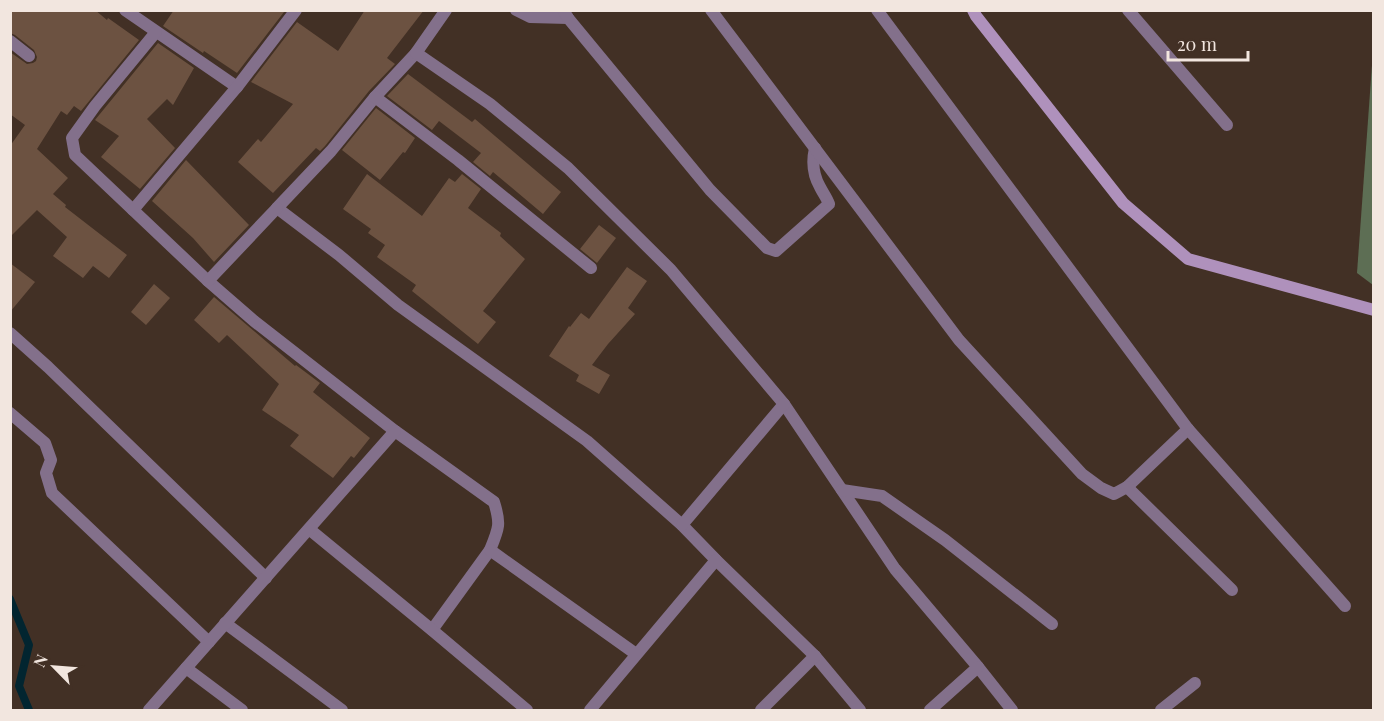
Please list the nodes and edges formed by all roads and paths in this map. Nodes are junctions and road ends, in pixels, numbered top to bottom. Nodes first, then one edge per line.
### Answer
1 (124, 10) edge
2 (296, 10) edge
3 (446, 10) edge
4 (516, 10) edge
5 (711, 10) edge
6 (877, 10) edge
7 (973, 10) edge
8 (1128, 10) edge
9 (565, 14) edge
10 (156, 32) junction
11 (10, 41) edge
12 (416, 53) junction
13 (29, 56) dead end
14 (237, 87) junction
15 (375, 97) junction
16 (1227, 125) dead end
17 (815, 148) junction
18 (277, 208) junction
19 (133, 210) junction
20 (591, 268) dead end
21 (208, 281) junction
22 (1374, 310) edge
23 (10, 333) edge
24 (784, 404) junction
25 (10, 413) edge
26 (1188, 429) junction
27 (395, 431) junction
28 (1127, 487) junction
29 (842, 490) junction
30 (682, 525) junction
31 (309, 529) junction
32 (490, 550) junction
33 (716, 560) junction
34 (266, 578) junction
35 (1232, 590) dead end
36 (1345, 606) dead end
37 (225, 623) junction
38 (1052, 624) dead end
39 (432, 630) junction
40 (209, 642) junction
41 (636, 654) junction
42 (814, 657) junction
43 (978, 667) junction
44 (186, 668) junction
45 (1195, 683) dead end
46 (149, 711) edge
47 (242, 711) edge
48 (342, 711) edge
49 (527, 711) edge
50 (590, 711) edge
51 (761, 711) edge
52 (860, 711) edge
53 (930, 711) edge
54 (1012, 711) edge
55 (1161, 711) edge

1 - 10 street
2 - 14 street
3 - 12 street
4 - 9 street
5 - 17 street
6 - 26 street
7 - 22 street
8 - 16 street
9 - 17 street
10 - 14 street
10 - 19 street
11 - 13 street
12 - 15 street
12 - 24 street
14 - 19 street
15 - 18 street
15 - 20 street
17 - 28 street
18 - 21 street
18 - 30 street
19 - 21 street
21 - 27 street
23 - 34 street
24 - 29 street
24 - 30 street
25 - 40 street
26 - 28 street
26 - 36 street
27 - 31 street
27 - 32 street
28 - 35 street
29 - 38 street
29 - 43 street
30 - 33 street
31 - 34 street
31 - 39 street
32 - 39 street
32 - 41 street
33 - 41 street
33 - 42 street
34 - 37 street
37 - 40 street
37 - 48 street
39 - 49 street
40 - 44 street
41 - 50 street
42 - 51 street
42 - 52 street
43 - 53 street
43 - 54 street
44 - 46 street
44 - 47 street
45 - 55 street

